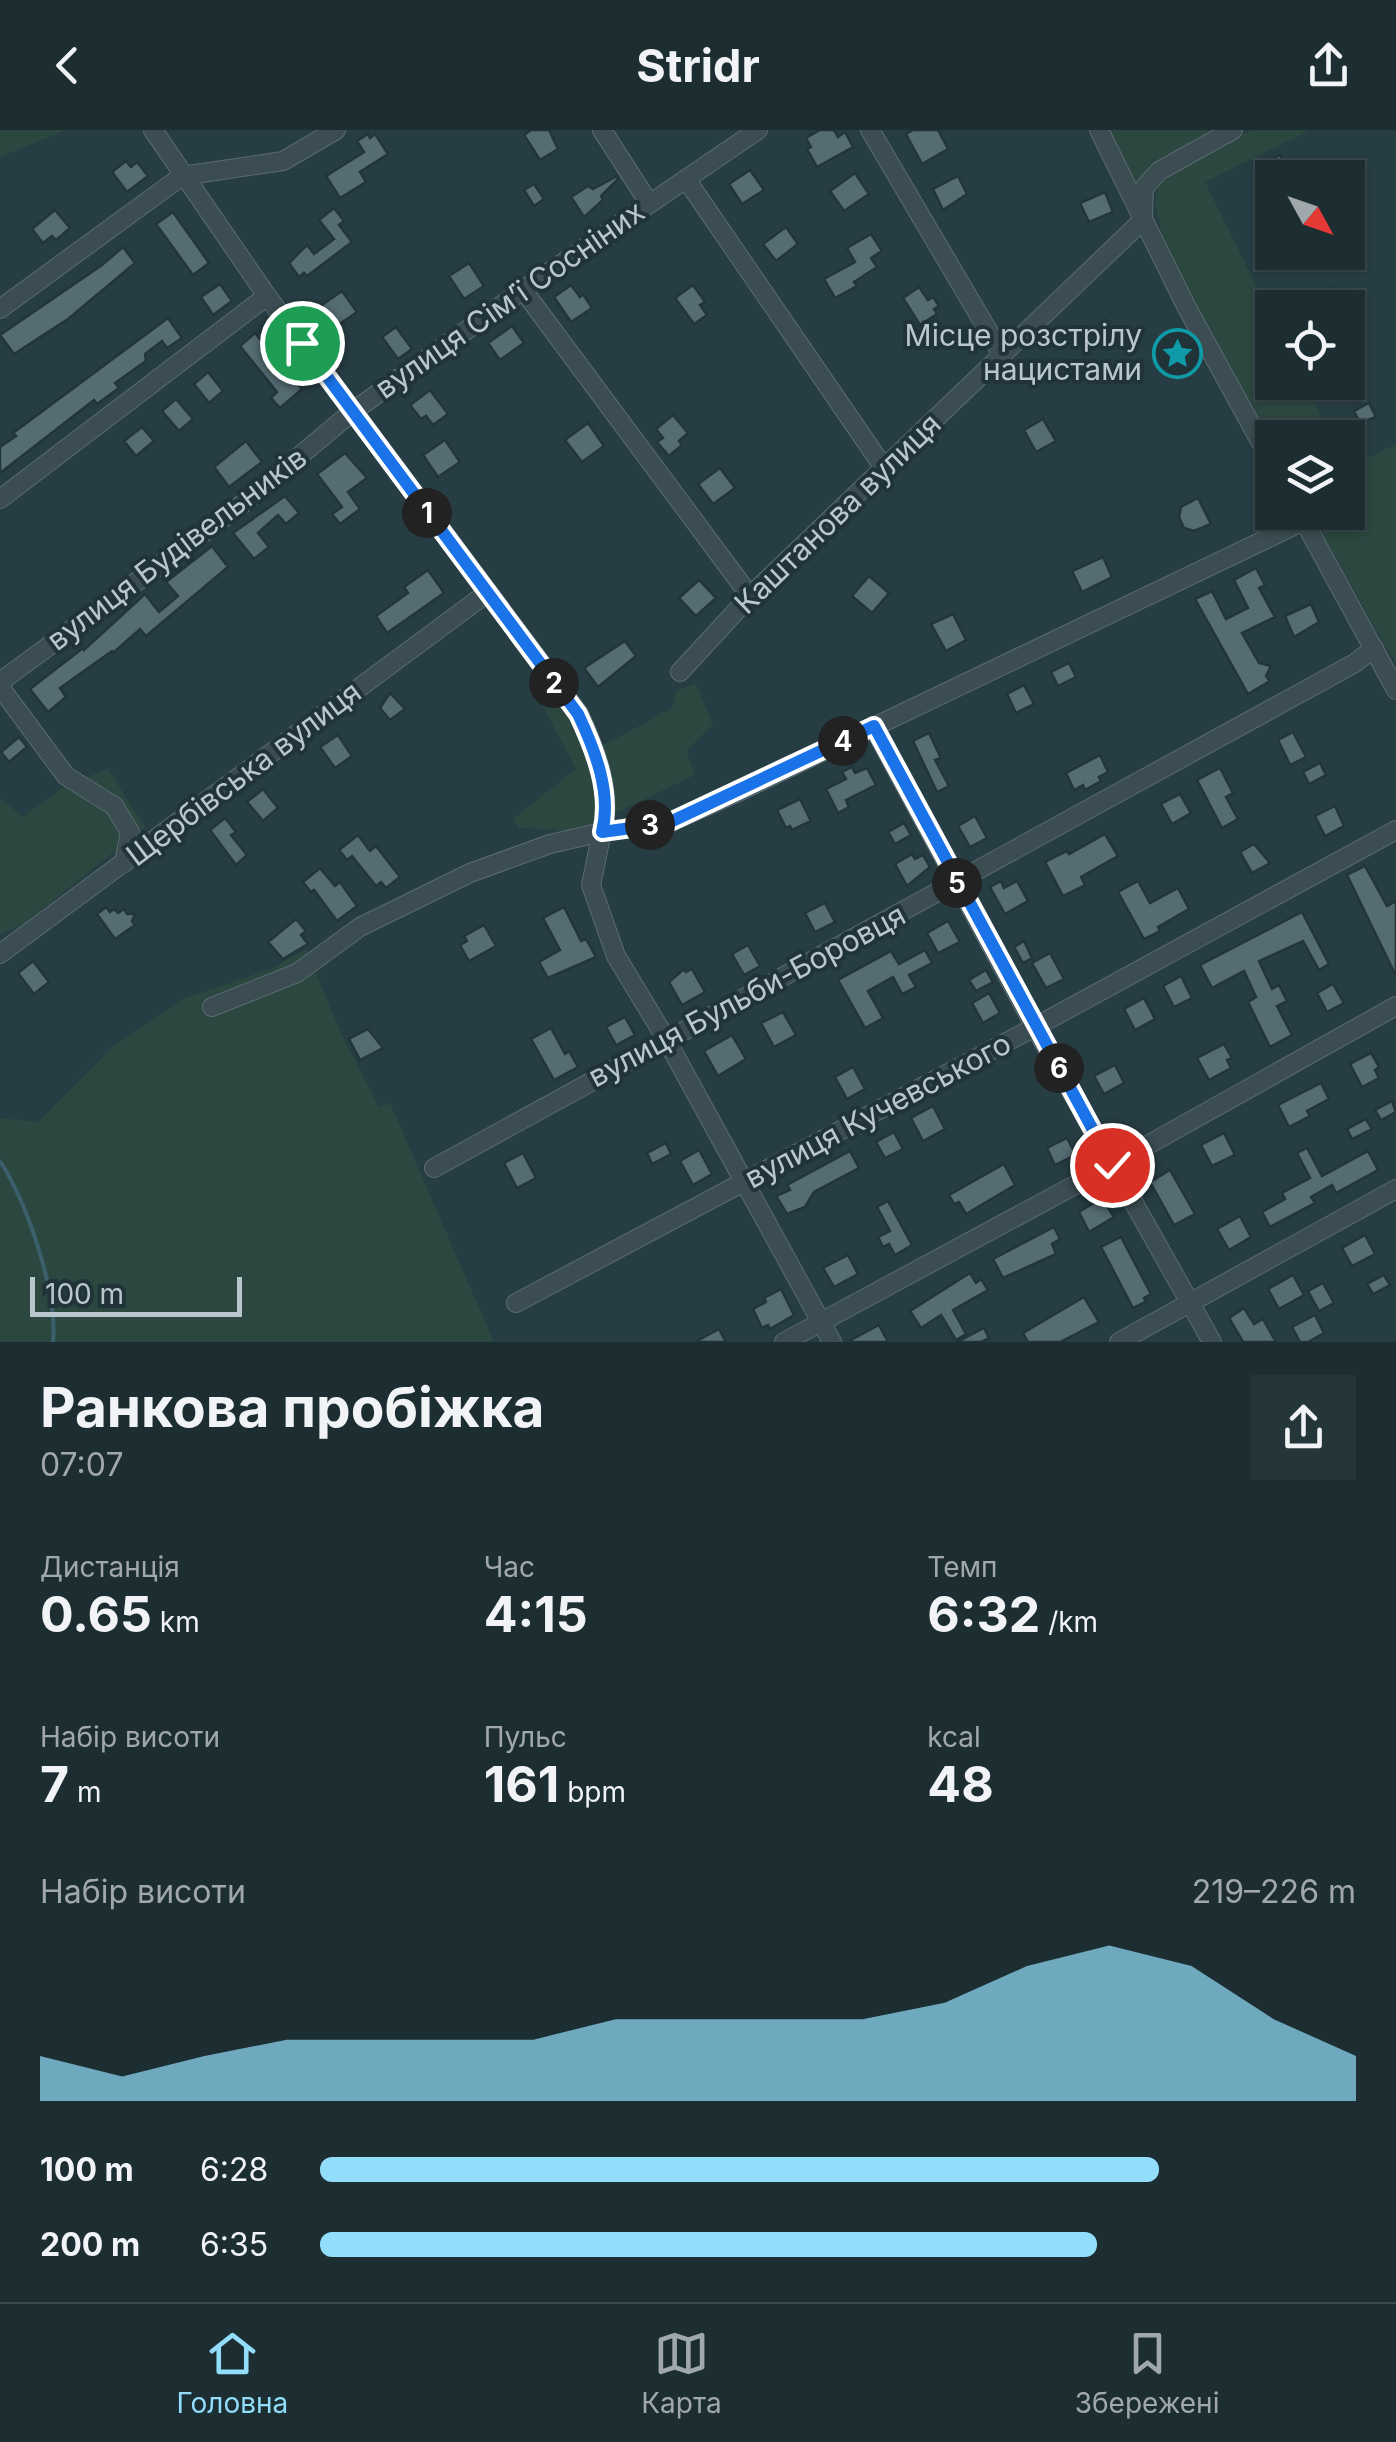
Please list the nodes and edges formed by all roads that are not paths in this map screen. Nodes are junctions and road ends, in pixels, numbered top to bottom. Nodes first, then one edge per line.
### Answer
1 (153, 130) edge
2 (336, 130) edge
3 (602, 130) edge
4 (758, 130) edge
5 (870, 130) edge
6 (1099, 130) edge
7 (1233, 130) edge
8 (182, 176) junction
9 (686, 179) junction
10 (648, 203) junction
11 (1142, 221) junction
12 (522, 290) junction
13 (267, 296) junction
14 (0, 309) edge
15 (1003, 356) junction
16 (352, 412) junction
17 (1255, 431) edge
18 (884, 468) junction
19 (0, 500) edge
20 (1274, 530) edge
21 (1308, 530) edge
22 (487, 593) junction
23 (750, 596) junction
24 (1374, 648) junction
25 (680, 672) dead end
26 (0, 684) edge
27 (1396, 690) edge
28 (874, 726) junction
29 (1396, 830) edge
30 (602, 832) junction
31 (124, 863) junction
32 (957, 883) junction
33 (0, 954) edge
34 (1396, 1006) edge
35 (212, 1008) dead end
36 (1036, 1027) junction
37 (666, 1039) junction
38 (1112, 1165) junction
39 (434, 1168) dead end
40 (746, 1182) junction
41 (1396, 1189) edge
42 (516, 1303) dead end
43 (1190, 1303) junction
44 (820, 1322) junction
45 (784, 1342) edge
46 (832, 1342) edge
47 (1119, 1342) edge
48 (1212, 1342) edge

1 - 8 street
2 - 8 street
3 - 10 street
4 - 9 street, вулиця Сім’ї Сосніних
5 - 15 street
6 - 11 street
7 - 11 street
8 - 13 street
8 - 14 street
9 - 10 street, вулиця Сім’ї Сосніних
9 - 18 street
10 - 12 street, вулиця Сім’ї Сосніних
11 - 15 street, Каштанова вулиця
11 - 17 street
12 - 16 street, вулиця Сім’ї Сосніних
12 - 23 street
13 - 16 street
13 - 19 street
15 - 18 street, Каштанова вулиця
16 - 22 street, вулиця Сім’ї Сосніних
16 - 26 street, вулиця Будівельників
18 - 23 street, Каштанова вулиця
20 - 28 street
21 - 24 street
22 - 30 street
22 - 31 street, Щербівська вулиця
23 - 25 street, Каштанова вулиця
24 - 27 street
24 - 32 street, вулиця Бульби-Боровця
26 - 31 street
28 - 30 street
28 - 32 street
29 - 36 street, вулиця Кучевського
30 - 35 street
30 - 37 street
31 - 33 street, Щербівська вулиця
32 - 36 street
32 - 37 street, вулиця Бульби-Боровця
34 - 38 street
36 - 38 street
36 - 40 street, вулиця Кучевського
37 - 39 street, вулиця Бульби-Боровця
37 - 40 street
38 - 43 street
38 - 44 street
40 - 42 street, вулиця Кучевського
40 - 44 street
41 - 43 street
43 - 47 street
43 - 48 street
44 - 45 street
44 - 46 street

